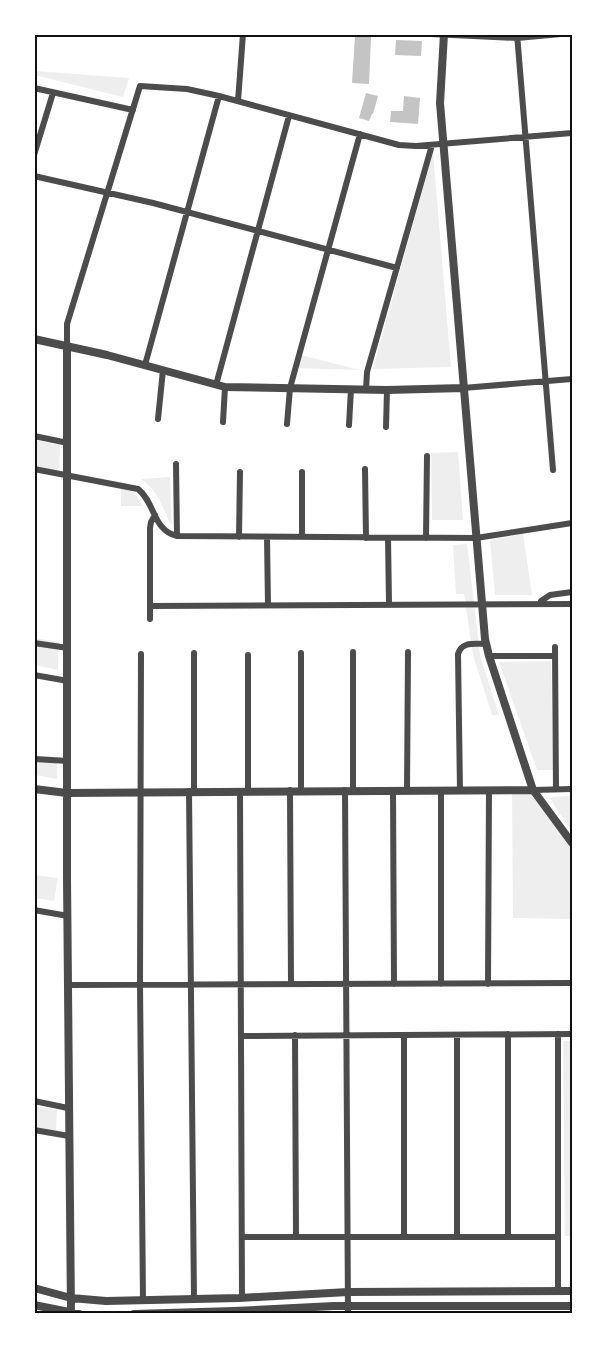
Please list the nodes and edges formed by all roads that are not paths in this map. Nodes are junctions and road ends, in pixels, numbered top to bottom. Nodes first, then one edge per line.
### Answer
1 (243, 34) edge
2 (431, 34) edge
3 (561, 34) edge
4 (444, 35) edge
5 (517, 36) edge
6 (34, 88) edge
7 (54, 93) junction
8 (219, 96) junction
9 (238, 101) junction
10 (133, 110) junction
11 (289, 116) junction
12 (573, 133) edge
13 (360, 134) junction
14 (525, 137) junction
15 (443, 144) junction
16 (432, 145) junction
17 (34, 154) edge
18 (34, 176) edge
19 (108, 193) junction
20 (187, 212) junction
21 (258, 231) junction
22 (328, 250) junction
23 (397, 268) junction
24 (34, 339) edge
25 (67, 345) junction
26 (145, 365) junction
27 (163, 370) junction
28 (573, 379) edge
29 (545, 381) junction
30 (220, 386) junction
31 (290, 388) junction
32 (463, 388) junction
33 (351, 389) junction
34 (366, 390) junction
35 (387, 390) junction
36 (158, 419) dead end
37 (223, 422) dead end
38 (287, 424) dead end
39 (349, 426) dead end
40 (386, 427) dead end
41 (34, 436) edge
42 (68, 443) junction
43 (427, 456) dead end
44 (176, 464) dead end
45 (34, 469) edge
46 (365, 469) dead end
47 (553, 470) dead end
48 (240, 472) dead end
49 (303, 472) dead end
50 (68, 476) junction
51 (155, 515) junction
52 (573, 523) edge
53 (177, 536) junction
54 (239, 537) junction
55 (267, 537) junction
56 (302, 537) junction
57 (366, 538) junction
58 (388, 538) junction
59 (426, 538) junction
60 (476, 538) junction
61 (573, 592) edge
62 (389, 604) junction
63 (481, 604) junction
64 (540, 604) junction
65 (573, 604) edge
66 (268, 605) junction
67 (150, 606) junction
68 (150, 619) dead end
69 (34, 643) edge
70 (486, 644) junction
71 (555, 647) dead end
72 (68, 648) junction
73 (354, 652) dead end
74 (408, 652) dead end
75 (194, 653) dead end
76 (301, 653) dead end
77 (141, 654) dead end
78 (248, 655) dead end
79 (489, 656) junction
80 (555, 656) junction
81 (34, 675) edge
82 (68, 681) junction
83 (34, 759) edge
84 (68, 761) junction
85 (34, 789) edge
86 (556, 789) junction
87 (573, 789) edge
88 (290, 790) junction
89 (301, 790) junction
90 (349, 790) junction
91 (393, 790) junction
92 (406, 790) junction
93 (441, 790) junction
94 (460, 790) junction
95 (489, 790) junction
96 (533, 790) junction
97 (141, 791) junction
98 (191, 791) junction
99 (244, 791) junction
100 (67, 793) junction
101 (573, 843) edge
102 (34, 910) edge
103 (68, 916) junction
104 (573, 983) edge
105 (191, 984) junction
106 (241, 984) junction
107 (291, 984) junction
108 (346, 984) junction
109 (394, 984) junction
110 (441, 984) junction
111 (489, 984) junction
112 (68, 985) junction
113 (140, 985) junction
114 (508, 1034) junction
115 (558, 1034) junction
116 (573, 1034) edge
117 (295, 1035) junction
118 (347, 1035) junction
119 (404, 1035) junction
120 (457, 1035) junction
121 (241, 1036) junction
122 (34, 1101) edge
123 (68, 1108) junction
124 (34, 1130) edge
125 (69, 1136) junction
126 (242, 1237) junction
127 (296, 1237) junction
128 (348, 1237) junction
129 (404, 1237) junction
130 (457, 1237) junction
131 (508, 1237) junction
132 (558, 1237) junction
133 (34, 1288) edge
134 (558, 1291) junction
135 (573, 1291) edge
136 (348, 1292) junction
137 (71, 1298) junction
138 (242, 1298) junction
139 (194, 1300) junction
140 (142, 1301) junction
141 (34, 1305) edge
142 (573, 1306) edge
143 (348, 1310) edge
144 (521, 1310) edge
145 (292, 1311) edge
146 (240, 1312) edge
147 (73, 1313) edge
148 (188, 1313) edge
149 (134, 1314) edge

1 - 9 street
2 - 4 street
3 - 5 street
4 - 5 street
4 - 15 street
5 - 14 street
6 - 7 street
7 - 10 street
7 - 17 street
8 - 9 street
8 - 10 street
8 - 20 street
9 - 11 street
10 - 19 street
11 - 13 street
11 - 21 street
12 - 14 street
13 - 16 street
13 - 22 street
14 - 15 street
14 - 29 street
15 - 16 street
15 - 32 street
16 - 23 street
18 - 19 street
19 - 20 street
19 - 25 street
20 - 21 street
20 - 26 street
21 - 22 street
21 - 30 street
22 - 23 street
22 - 31 street
23 - 34 street
24 - 25 street
25 - 26 street
25 - 42 street
26 - 27 street
27 - 30 street
27 - 36 street
28 - 29 street
29 - 32 street
29 - 47 street
30 - 31 street
30 - 37 street
31 - 33 street
31 - 38 street
32 - 35 street
32 - 60 street
33 - 34 street
33 - 39 street
34 - 35 street
35 - 40 street
41 - 42 street
42 - 50 street
43 - 59 street
44 - 53 street
45 - 50 street
46 - 57 street
48 - 54 street
49 - 56 street
50 - 51 street
50 - 72 street
51 - 53 street
51 - 67 street
52 - 60 street
53 - 54 street
54 - 55 street
55 - 56 street
55 - 66 street
56 - 57 street
57 - 58 street
58 - 59 street
58 - 62 street
59 - 60 street
60 - 63 street
61 - 64 street
62 - 63 street
62 - 66 street
63 - 64 street
63 - 70 street
64 - 65 street
66 - 67 street
67 - 68 street
69 - 72 street
70 - 79 street
70 - 94 street
71 - 80 street
72 - 82 street
73 - 90 street
74 - 92 street
75 - 98 street
76 - 89 street
77 - 97 street
78 - 99 street
79 - 80 street
79 - 96 street
80 - 86 street
81 - 82 street
82 - 84 street
83 - 84 street
84 - 100 street
85 - 100 street
86 - 87 street
86 - 96 street
88 - 89 street
88 - 99 street
88 - 107 street
89 - 90 street
90 - 91 street
90 - 108 street
91 - 92 street
91 - 109 street
92 - 93 street
93 - 94 street
93 - 110 street
94 - 95 street
95 - 96 street
95 - 111 street
96 - 101 street
97 - 98 street
97 - 100 street
97 - 113 street
98 - 99 street
98 - 105 street
99 - 106 street
100 - 103 street
102 - 103 street
103 - 112 street
104 - 111 street
105 - 106 street
105 - 113 street
105 - 139 street
106 - 107 street
106 - 121 street
107 - 108 street
108 - 109 street
108 - 118 street
109 - 110 street
110 - 111 street
112 - 113 street
112 - 123 street
113 - 140 street
114 - 115 street
114 - 120 street
114 - 131 street
115 - 116 street
115 - 132 street
117 - 118 street
117 - 121 street
117 - 127 street
118 - 119 street
118 - 128 street
119 - 120 street
119 - 129 street
120 - 130 street
121 - 126 street
122 - 123 street
123 - 125 street
124 - 125 street
125 - 137 street
126 - 127 street
126 - 138 street
127 - 128 street
128 - 129 street
128 - 136 street
129 - 130 street
130 - 131 street
131 - 132 street
132 - 134 street
133 - 137 street
134 - 135 street
134 - 136 street
136 - 138 street
136 - 143 street
137 - 140 street
137 - 147 street
138 - 139 street
139 - 140 street
141 - 147 street
142 - 144 street
143 - 144 street
143 - 145 street
145 - 146 street
146 - 148 street
148 - 149 street

